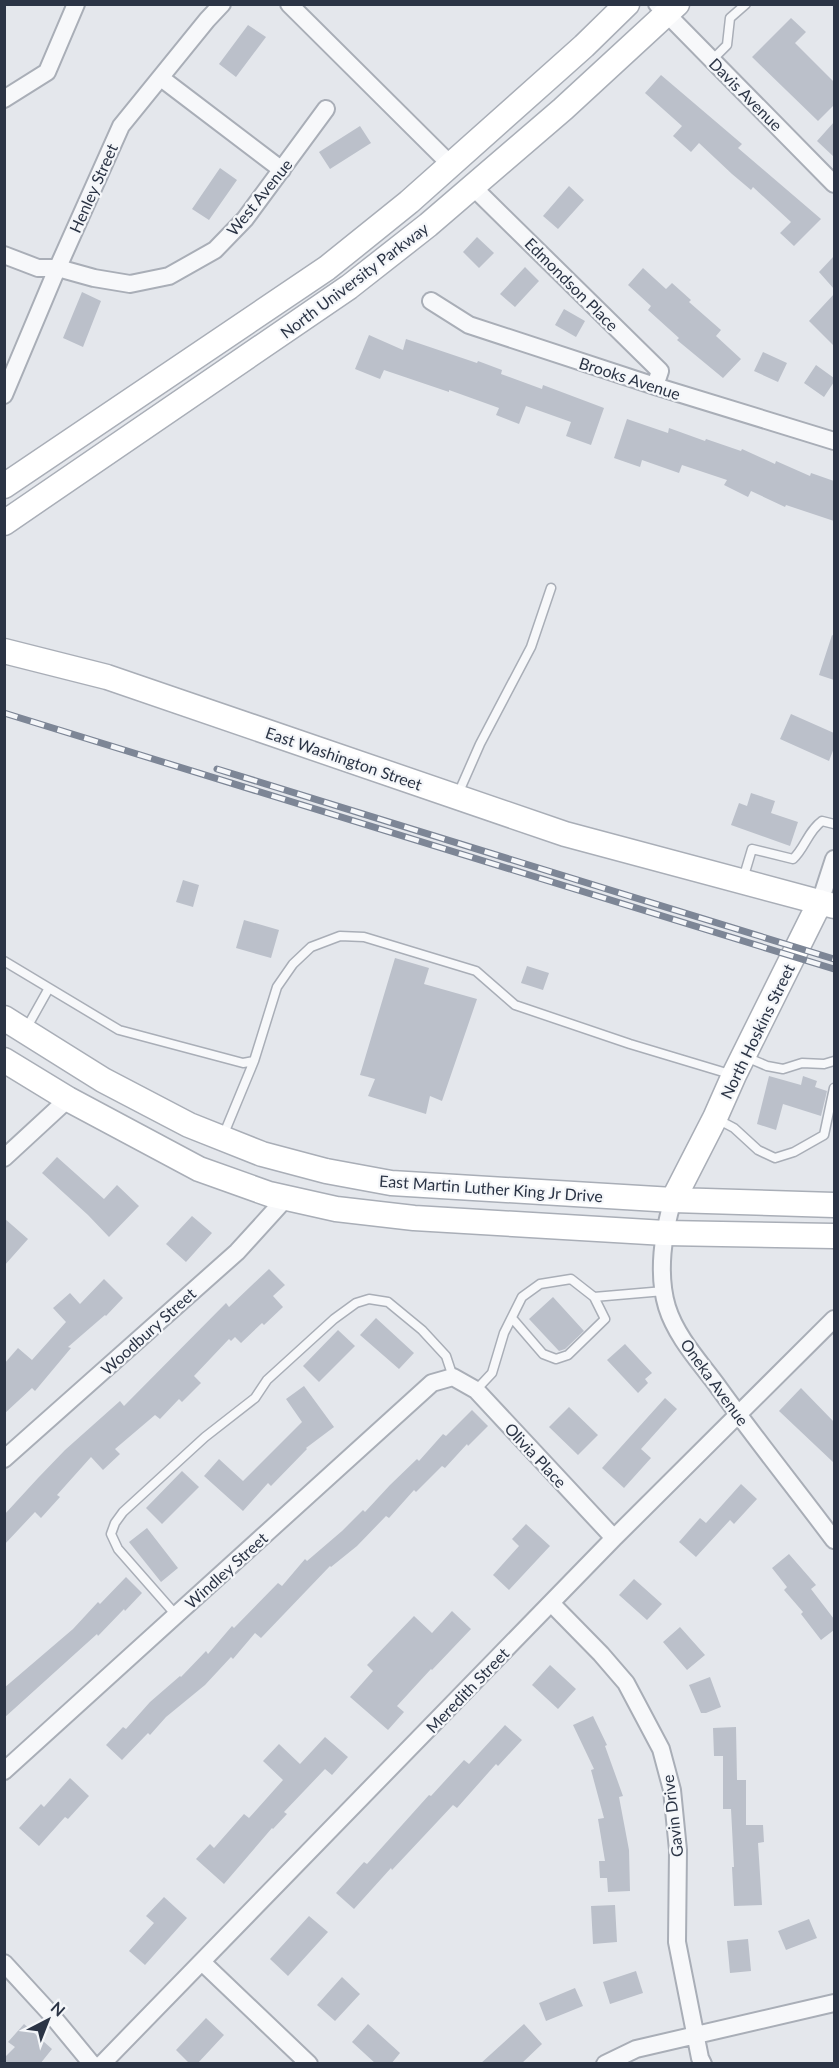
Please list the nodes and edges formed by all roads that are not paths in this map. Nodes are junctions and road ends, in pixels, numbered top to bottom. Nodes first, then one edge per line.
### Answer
1 (76, 4) edge
2 (222, 4) edge
3 (288, 4) edge
4 (627, 4) edge
5 (746, 4) edge
6 (667, 8) edge
7 (712, 60) junction
8 (160, 78) junction
9 (4, 99) edge
10 (326, 110) dead end
11 (451, 165) junction
12 (282, 170) junction
13 (834, 184) edge
14 (473, 187) junction
15 (4, 255) edge
16 (58, 268) junction
17 (431, 301) dead end
18 (656, 386) junction
19 (4, 395) edge
20 (834, 441) edge
21 (4, 486) edge
22 (4, 523) edge
23 (551, 588) dead end
24 (4, 651) edge
25 (457, 797) junction
26 (834, 824) edge
27 (834, 859) edge
28 (742, 882) junction
29 (827, 904) edge
30 (4, 961) edge
31 (49, 988) junction
32 (4, 1018) edge
33 (25, 1031) junction
34 (4, 1060) edge
35 (254, 1061) junction
36 (834, 1061) edge
37 (739, 1065) junction
38 (834, 1088) edge
39 (68, 1099) junction
40 (715, 1118) junction
41 (222, 1138) junction
42 (4, 1158) edge
43 (286, 1198) junction
44 (673, 1200) junction
45 (834, 1205) edge
46 (665, 1233) junction
47 (834, 1236) edge
48 (664, 1291) junction
49 (594, 1297) junction
50 (512, 1318) junction
51 (834, 1319) edge
52 (453, 1377) junction
53 (476, 1390) junction
54 (738, 1415) junction
55 (4, 1459) edge
56 (614, 1538) junction
57 (834, 1540) edge
58 (551, 1604) junction
59 (176, 1616) junction
60 (4, 1771) edge
61 (202, 1962) junction
62 (4, 1963) edge
63 (834, 2003) edge
64 (696, 2036) junction
65 (92, 2064) edge
66 (102, 2064) edge
67 (309, 2064) edge
68 (605, 2064) edge
69 (703, 2064) edge

1 - 9 street
2 - 8 street, Henley Street
3 - 11 street
4 - 11 main road, North University Parkway
5 - 7 lane
6 - 7 street, Davis Avenue
6 - 14 main road, North University Parkway
7 - 13 street, Davis Avenue
8 - 12 street
8 - 16 street, Henley Street
10 - 12 street, West Avenue
11 - 21 main road, North University Parkway
12 - 16 street, West Avenue
14 - 18 street, Edmondson Place
14 - 22 main road, North University Parkway
15 - 16 street, West Avenue
16 - 19 street, Henley Street
17 - 18 street, Brooks Avenue
18 - 20 street, Brooks Avenue
23 - 25 lane
24 - 25 main road, East Washington Street
25 - 28 main road, East Washington Street
26 - 28 lane
27 - 29 street, North Hoskins Street
28 - 29 main road, East Washington Street
29 - 37 main road, North Hoskins Street
30 - 31 lane
31 - 33 lane
31 - 35 lane
32 - 33 main road, East Martin Luther King Jr Drive
33 - 41 main road, East Martin Luther King Jr Drive
34 - 39 main road, East Martin Luther King Jr Drive
35 - 37 lane
35 - 41 lane
36 - 37 lane
37 - 40 main road, North Hoskins Street
38 - 40 lane
39 - 42 street
39 - 43 main road, East Martin Luther King Jr Drive
40 - 44 main road, North Hoskins Street
41 - 44 main road, East Martin Luther King Jr Drive
43 - 46 main road, East Martin Luther King Jr Drive
43 - 55 street, Woodbury Street
44 - 45 main road, East Martin Luther King Jr Drive
44 - 46 street, Oneka Avenue
46 - 47 main road, East Martin Luther King Jr Drive
46 - 48 street, Oneka Avenue
48 - 49 lane
48 - 54 street, Oneka Avenue
49 - 50 lane
49 - 50 lane
50 - 53 lane
51 - 54 street, Meredith Street
52 - 53 street, Olivia Place
52 - 59 street, Windley Street
52 - 59 lane
53 - 56 street, Olivia Place
54 - 56 street, Meredith Street
54 - 57 street, Oneka Avenue
56 - 58 street, Meredith Street
58 - 61 street, Meredith Street
58 - 64 street, Gavin Drive
59 - 60 street, Windley Street
61 - 66 street, Meredith Street
61 - 67 street
62 - 65 street
63 - 64 street
64 - 68 street
64 - 69 street, Gavin Drive

